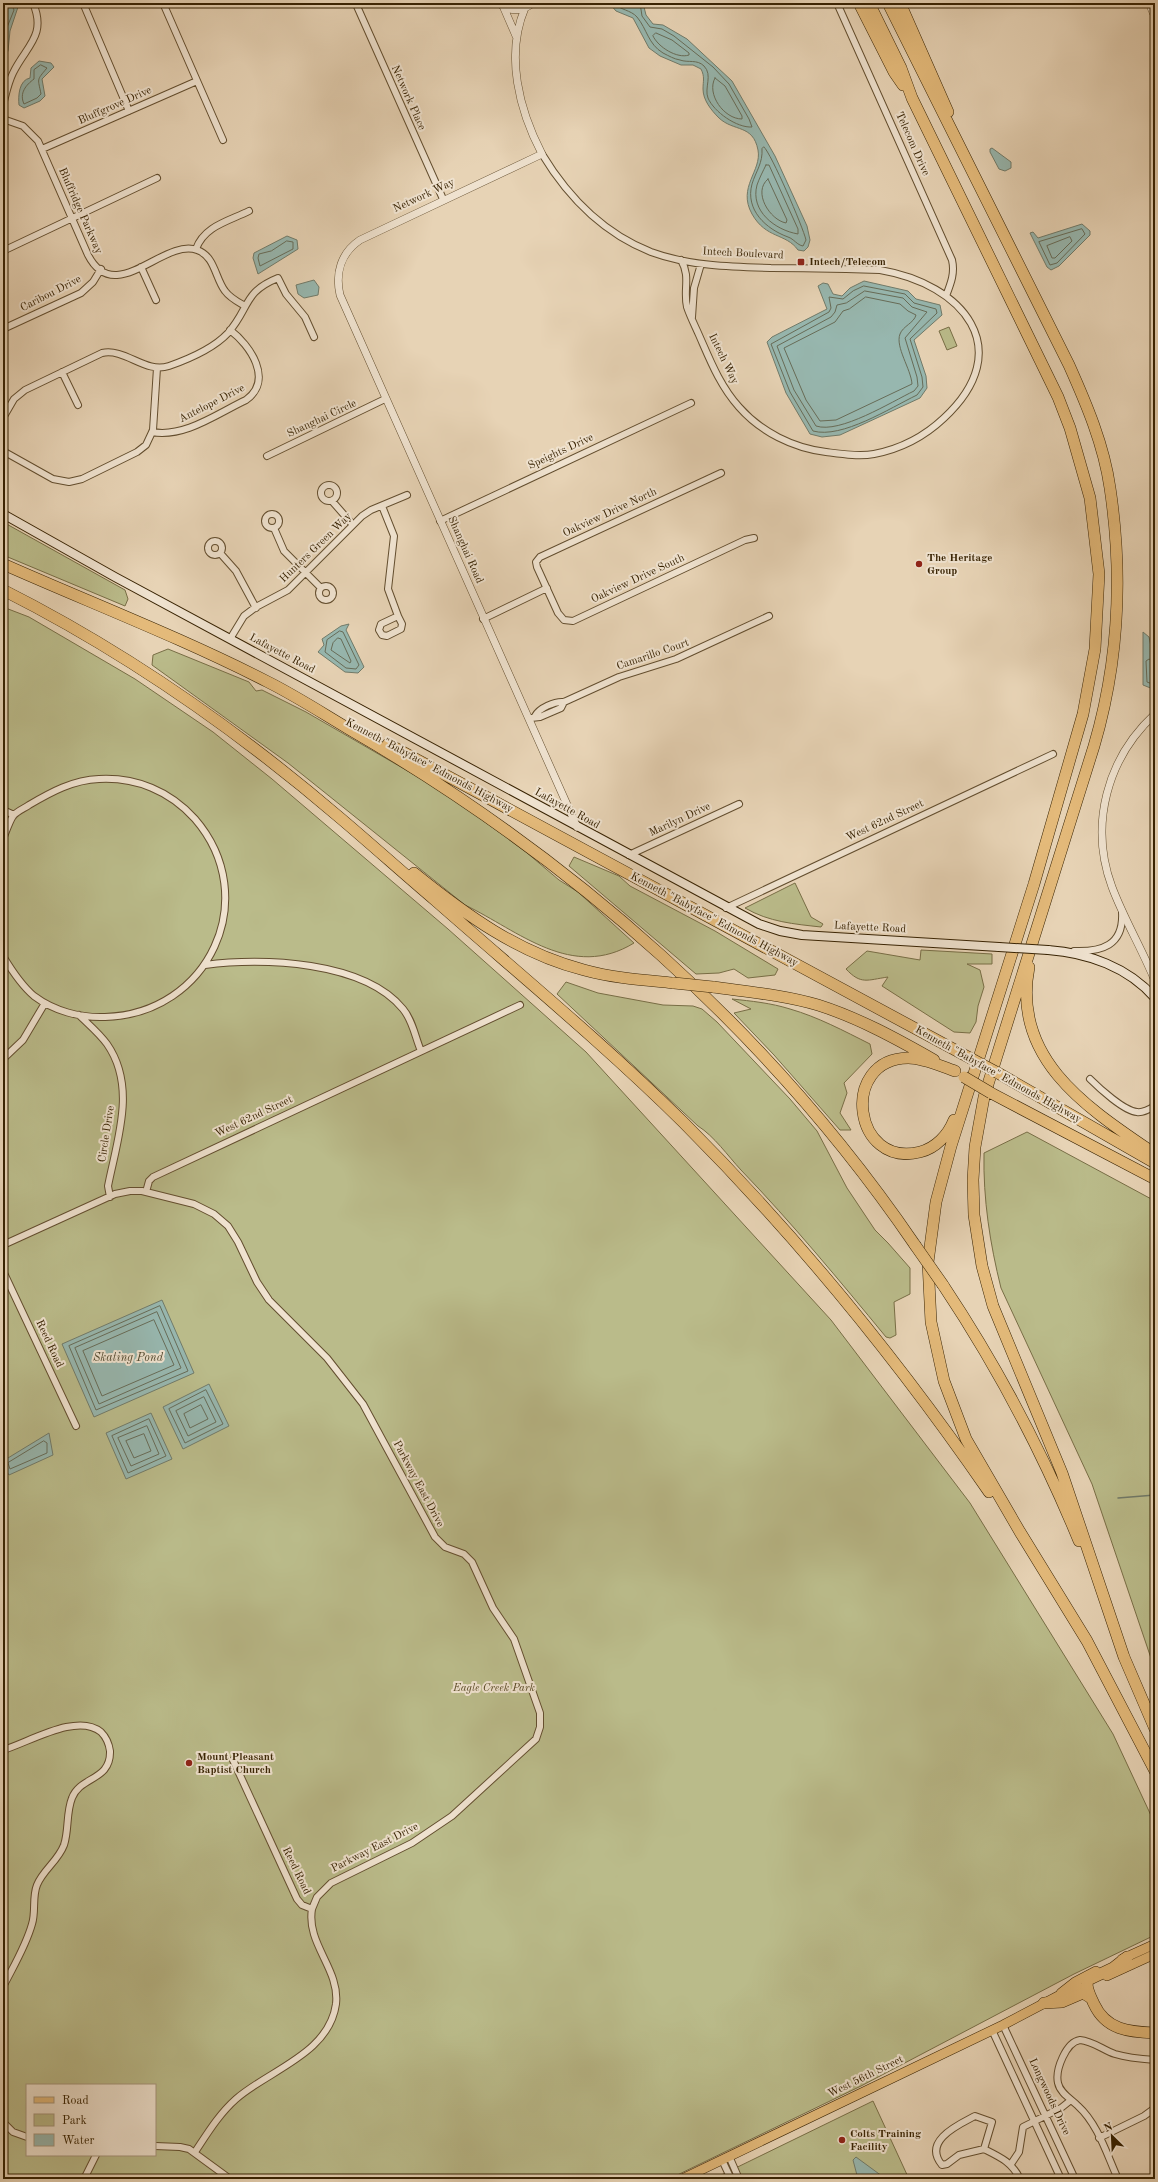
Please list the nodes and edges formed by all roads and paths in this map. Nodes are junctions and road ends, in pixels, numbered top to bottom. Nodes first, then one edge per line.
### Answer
1 (33, 3) edge
2 (82, 3) edge
3 (163, 3) edge
4 (533, 3) edge
5 (838, 3) edge
6 (859, 3) edge
7 (869, 3) edge
8 (888, 3) edge
9 (900, 3) edge
10 (1149, 3) edge
11 (356, 4) edge
12 (501, 5) edge
13 (525, 8) junction
14 (1155, 17) edge
15 (516, 36) junction
16 (197, 81) junction
17 (912, 98) junction
18 (3, 105) edge
19 (129, 111) junction
20 (3, 119) edge
21 (956, 137) junction
22 (223, 140) dead end
23 (42, 149) junction
24 (542, 154) junction
25 (157, 178) dead end
26 (443, 200) junction
27 (249, 211) dead end
28 (72, 218) junction
29 (3, 249) edge
30 (196, 249) junction
31 (681, 260) junction
32 (701, 264) junction
33 (141, 267) junction
34 (101, 269) junction
35 (338, 280) joint
36 (946, 296) junction
37 (156, 300) dead end
38 (245, 306) junction
39 (692, 317) junction
40 (970, 322) joint
41 (3, 329) edge
42 (230, 330) junction
43 (314, 337) dead end
44 (157, 368) junction
45 (62, 372) junction
46 (385, 399) junction
47 (691, 403) dead end
48 (78, 405) dead end
49 (5, 409) edge
50 (3, 418) edge
51 (152, 432) junction
52 (3, 451) edge
53 (267, 456) dead end
54 (721, 473) dead end
55 (407, 495) dead end
56 (332, 501) dead end
57 (382, 506) junction
58 (3, 514) edge
59 (440, 521) junction
60 (353, 525) junction
61 (274, 528) dead end
62 (754, 538) dead end
63 (220, 553) dead end
64 (3, 564) edge
65 (305, 573) junction
66 (321, 588) dead end
67 (547, 588) junction
68 (3, 590) edge
69 (256, 608) junction
70 (398, 616) dead end
71 (769, 616) dead end
72 (483, 619) junction
73 (230, 639) junction
74 (270, 683) junction
75 (1155, 714) edge
76 (532, 718) junction
77 (1053, 754) dead end
78 (739, 804) dead end
79 (3, 810) edge
80 (14, 815) junction
81 (340, 818) junction
82 (577, 827) junction
83 (3, 839) edge
84 (629, 855) junction
85 (1121, 907) junction
86 (726, 908) junction
87 (1038, 926) junction
88 (1058, 950) junction
89 (1012, 954) junction
90 (3, 956) edge
91 (205, 965) junction
92 (1150, 969) junction
93 (1155, 978) edge
94 (1155, 982) edge
95 (1155, 998) edge
96 (45, 1003) junction
97 (520, 1005) dead end
98 (79, 1015) junction
99 (421, 1051) junction
100 (3, 1059) edge
101 (960, 1074) junction
102 (1090, 1079) dead end
103 (1155, 1106) edge
104 (1155, 1154) edge
105 (1155, 1163) edge
106 (1155, 1179) edge
107 (146, 1192) junction
108 (110, 1197) junction
109 (3, 1245) edge
110 (3, 1271) edge
111 (76, 1426) dead end
112 (1020, 1532) junction
113 (1115, 1630) junction
114 (1155, 1729) edge
115 (3, 1750) edge
116 (233, 1760) dead end
117 (1155, 1771) edge
118 (312, 1909) junction
119 (1155, 1944) edge
120 (1155, 1954) edge
121 (1127, 1957) junction
122 (1087, 1986) junction
123 (3, 1987) edge
124 (1060, 1995) junction
125 (1091, 1998) junction
126 (1044, 2003) junction
127 (1003, 2025) junction
128 (992, 2030) junction
129 (1155, 2033) edge
130 (1155, 2060) edge
131 (1071, 2100) junction
132 (1155, 2108) edge
133 (1046, 2115) junction
134 (1034, 2120) junction
135 (3, 2122) edge
136 (26, 2136) edge
137 (1099, 2138) junction
138 (156, 2146) edge
139 (984, 2149) junction
140 (194, 2152) junction
141 (96, 2156) edge
142 (726, 2158) junction
143 (1011, 2164) junction
144 (84, 2179) edge
145 (230, 2179) edge
146 (682, 2179) edge
147 (732, 2179) edge
148 (739, 2179) edge
149 (1020, 2179) edge
150 (1062, 2179) edge
151 (1075, 2179) edge
152 (1118, 2179) edge

1 - 18 street
2 - 19 street
3 - 16 street
4 - 13 street
5 - 36 street, Telecom Drive
6 - 17 highway
7 - 17 highway
8 - 21 highway
9 - 21 highway
10 - 14 street
11 - 26 street, Network Place
12 - 13 street
12 - 15 street, Intech Boulevard
13 - 15 street, Intech Boulevard
15 - 24 street, Intech Boulevard
16 - 19 street, Bluffgrove Drive
16 - 22 street
17 - 89 highway
19 - 23 street, Bluffgrove Drive
20 - 23 street, Bluffridge Parkway
21 - 87 highway
23 - 28 street, Bluffridge Parkway
24 - 26 street, Network Way
24 - 31 street, Intech Boulevard
25 - 28 street
26 - 35 street, Network Way
27 - 30 street
28 - 29 street
28 - 34 street, Bluffridge Parkway
30 - 33 street, Bluffridge Parkway
30 - 38 street
31 - 32 street, Intech Boulevard
31 - 39 street, Intech Way
32 - 36 street, Intech Boulevard
32 - 39 street
33 - 34 street, Bluffridge Parkway
33 - 37 street
34 - 41 street, Caribou Drive
35 - 46 street, Shanghai Road
36 - 40 street, Intech Boulevard
38 - 42 street
38 - 43 street
39 - 40 street, Intech Way
42 - 44 street
42 - 51 street, Antelope Drive
44 - 45 street
44 - 51 street
45 - 48 street
45 - 49 street
46 - 53 street, Shanghai Circle
46 - 59 street, Shanghai Road
47 - 59 street, Speights Drive
49 - 50 street
51 - 52 street
54 - 67 street, Oakview Drive North
55 - 57 street, Hunters Green Way
56 - 60 street
57 - 60 street, Hunters Green Way
57 - 70 street
58 - 73 main road, Lafayette Road
59 - 72 street, Shanghai Road
60 - 65 street, Hunters Green Way
61 - 65 street
62 - 67 street, Oakview Drive South
63 - 69 street
64 - 74 highway
65 - 66 street
65 - 69 street, Hunters Green Way
67 - 72 street
68 - 81 highway
69 - 73 street, Hunters Green Way
71 - 76 street, Camarillo Court
72 - 76 street, Shanghai Road
73 - 82 main road, Lafayette Road
74 - 105 highway, Kenneth "Babyface" Edmonds Highway, bridge
74 - 113 highway, bridge
75 - 85 street
76 - 82 street, Shanghai Road
77 - 86 street, West 62nd Street
78 - 84 street, Marilyn Drive
79 - 80 street
80 - 83 street
80 - 91 street
81 - 101 highway, Kenneth "Babyface" Edmonds Highway, bridge
81 - 112 highway
82 - 84 main road, Lafayette Road
84 - 86 main road, Lafayette Road
85 - 88 street
85 - 92 street
86 - 88 main road, Lafayette Road, bridge
87 - 104 highway
87 - 113 highway
88 - 95 main road, Lafayette Road
89 - 101 highway
89 - 112 highway
90 - 96 street
91 - 98 street
91 - 99 street
92 - 93 street
92 - 94 street
96 - 98 street
96 - 100 street
97 - 99 street, West 62nd Street
98 - 108 street, Circle Drive
99 - 107 street, West 62nd Street
101 - 106 highway, Kenneth "Babyface" Edmonds Highway, bridge
102 - 103 street
107 - 108 street
107 - 118 street, Parkway East Drive
108 - 109 street
110 - 111 street, Reed Road
112 - 117 highway
113 - 114 highway
115 - 123 street
116 - 118 street, Reed Road
118 - 140 street, Reed Road
119 - 121 main road, West 56th Street
120 - 122 main road, West 56th Street
121 - 122 highway
121 - 124 main road, West 56th Street
122 - 124 main road, West 56th Street
122 - 125 highway
124 - 126 main road, West 56th Street
125 - 126 highway
125 - 129 highway
126 - 127 main road, West 56th Street
127 - 128 main road, West 56th Street
127 - 133 street, Longwoods Drive
128 - 134 street, Longwoods Drive
128 - 142 main road, West 56th Street
130 - 131 street
131 - 133 street
131 - 137 street
132 - 137 street
133 - 134 street
133 - 151 street, Longwoods Drive
134 - 143 street
134 - 150 street, Longwoods Drive
135 - 136 street
137 - 152 street
138 - 140 street
139 - 139 street
139 - 143 street
140 - 145 street
141 - 144 street
142 - 146 main road, West 56th Street
142 - 147 street
142 - 148 street
143 - 149 street

